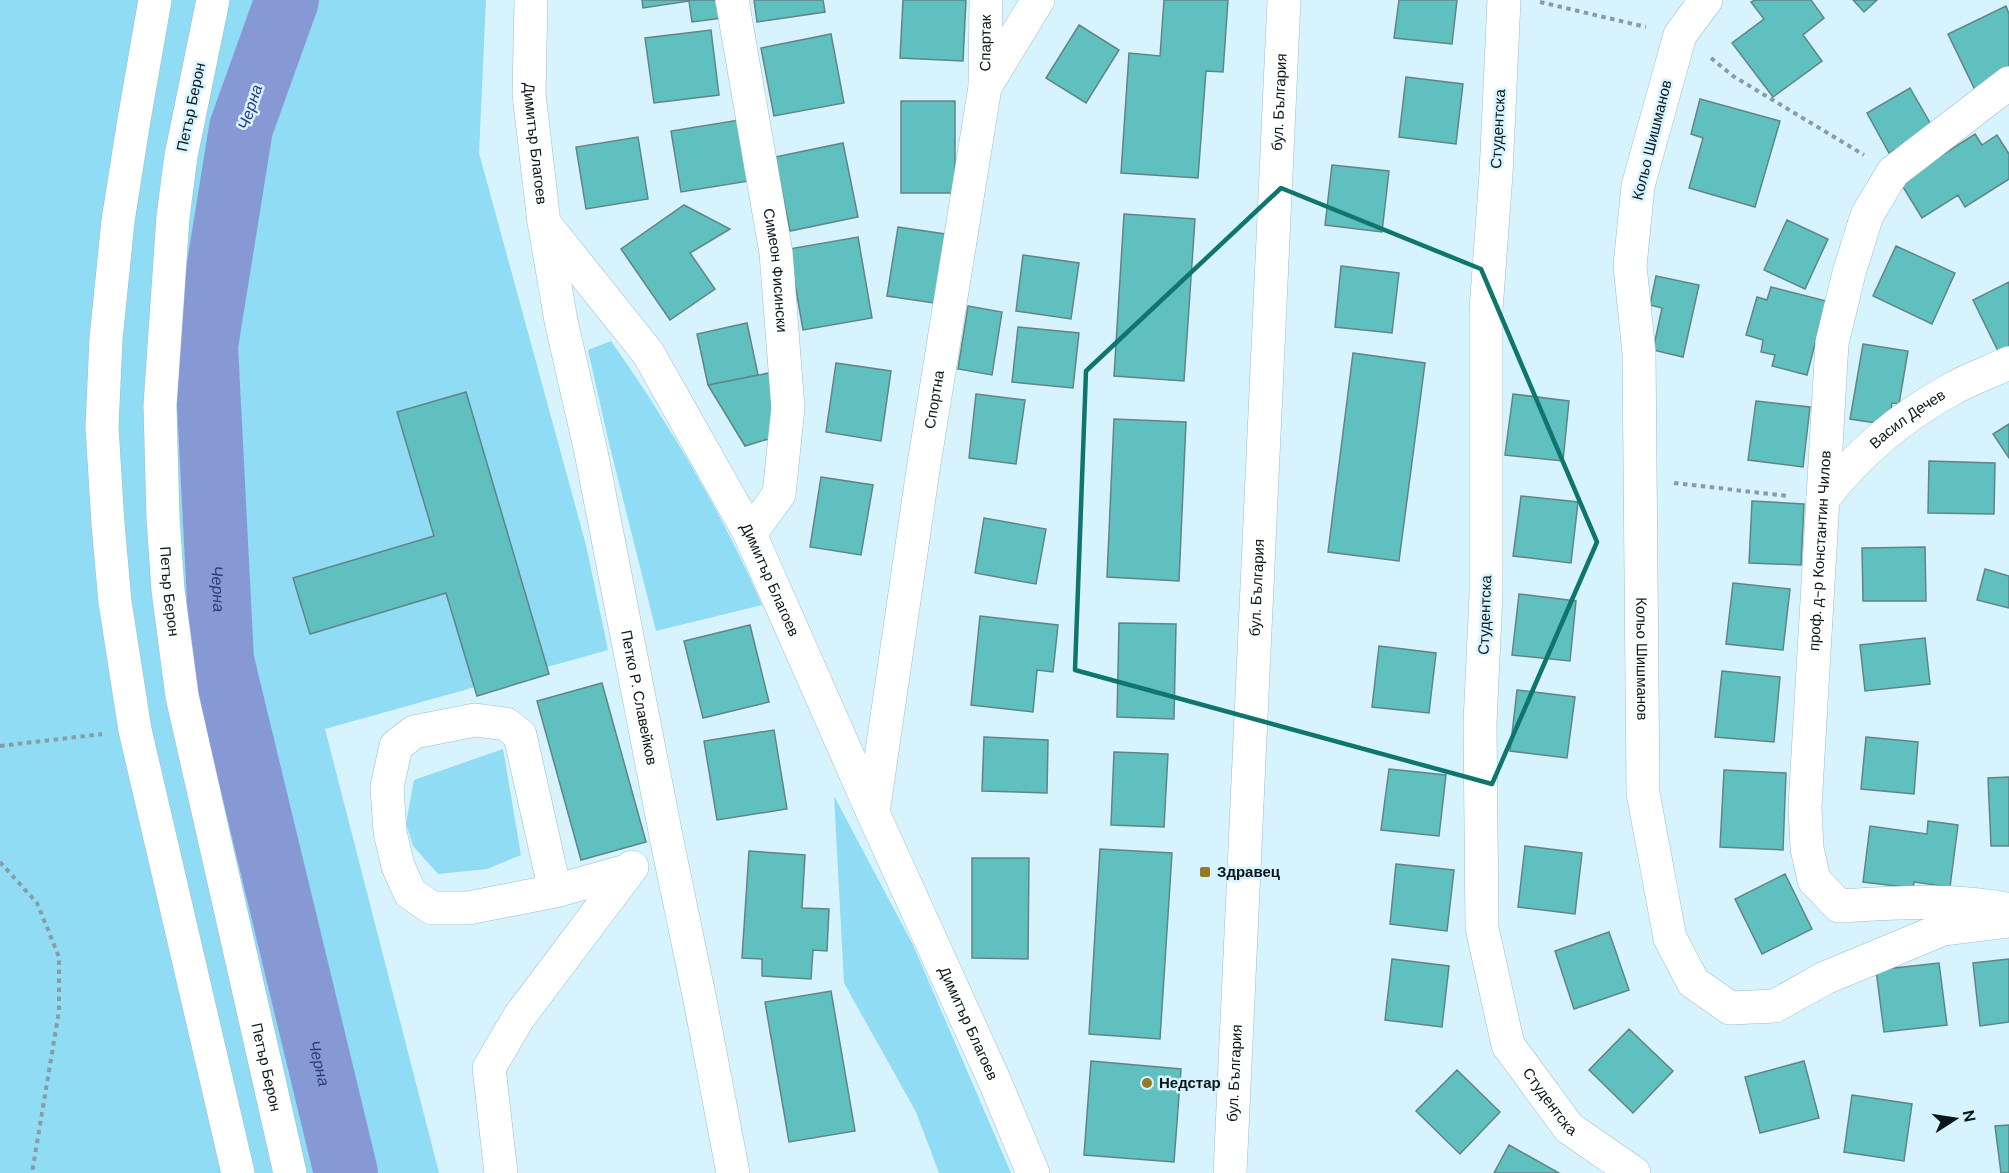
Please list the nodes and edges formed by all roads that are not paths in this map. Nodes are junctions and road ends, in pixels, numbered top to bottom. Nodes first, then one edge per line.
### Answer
1 (155, 0) edge
2 (213, 0) edge
3 (531, 0) edge
4 (732, 0) edge
5 (986, 0) edge
6 (1038, 0) edge
7 (1284, 0) edge
8 (1504, 0) edge
9 (1706, 0) edge
10 (2009, 82) edge
11 (985, 87) junction
12 (544, 223) junction
13 (2009, 363) edge
14 (1822, 499) junction
15 (750, 534) junction
16 (873, 813) junction
17 (668, 846) junction
18 (627, 871) junction
19 (555, 891) junction
20 (2009, 910) edge
21 (2009, 921) edge
22 (238, 1173) edge
23 (290, 1173) edge
24 (501, 1173) edge
25 (733, 1173) edge
26 (1033, 1173) edge
27 (1230, 1173) edge
28 (1634, 1173) edge

1 - 22 street
2 - 23 street, Петър Берон
3 - 12 street, Димитър Благоев
4 - 15 street, Симеон Фисински
5 - 11 street, Спартак
6 - 11 street, Спортна
7 - 27 street, бул. България
8 - 28 street, Студентска
9 - 21 street, Кольо Шишманов
10 - 14 street, проф. д-р Константин Чилов
11 - 16 street, Спортна
12 - 15 street, Димитър Благоев
12 - 17 street, Петко Р. Славейков
13 - 14 street, Васил Дечев
14 - 20 street, проф. д-р Константин Чилов
15 - 16 street, Димитър Благоев
16 - 26 street, Димитър Благоев
17 - 18 street
17 - 25 street, Петко Р. Славейков
18 - 19 street
18 - 24 street
19 - 19 street

